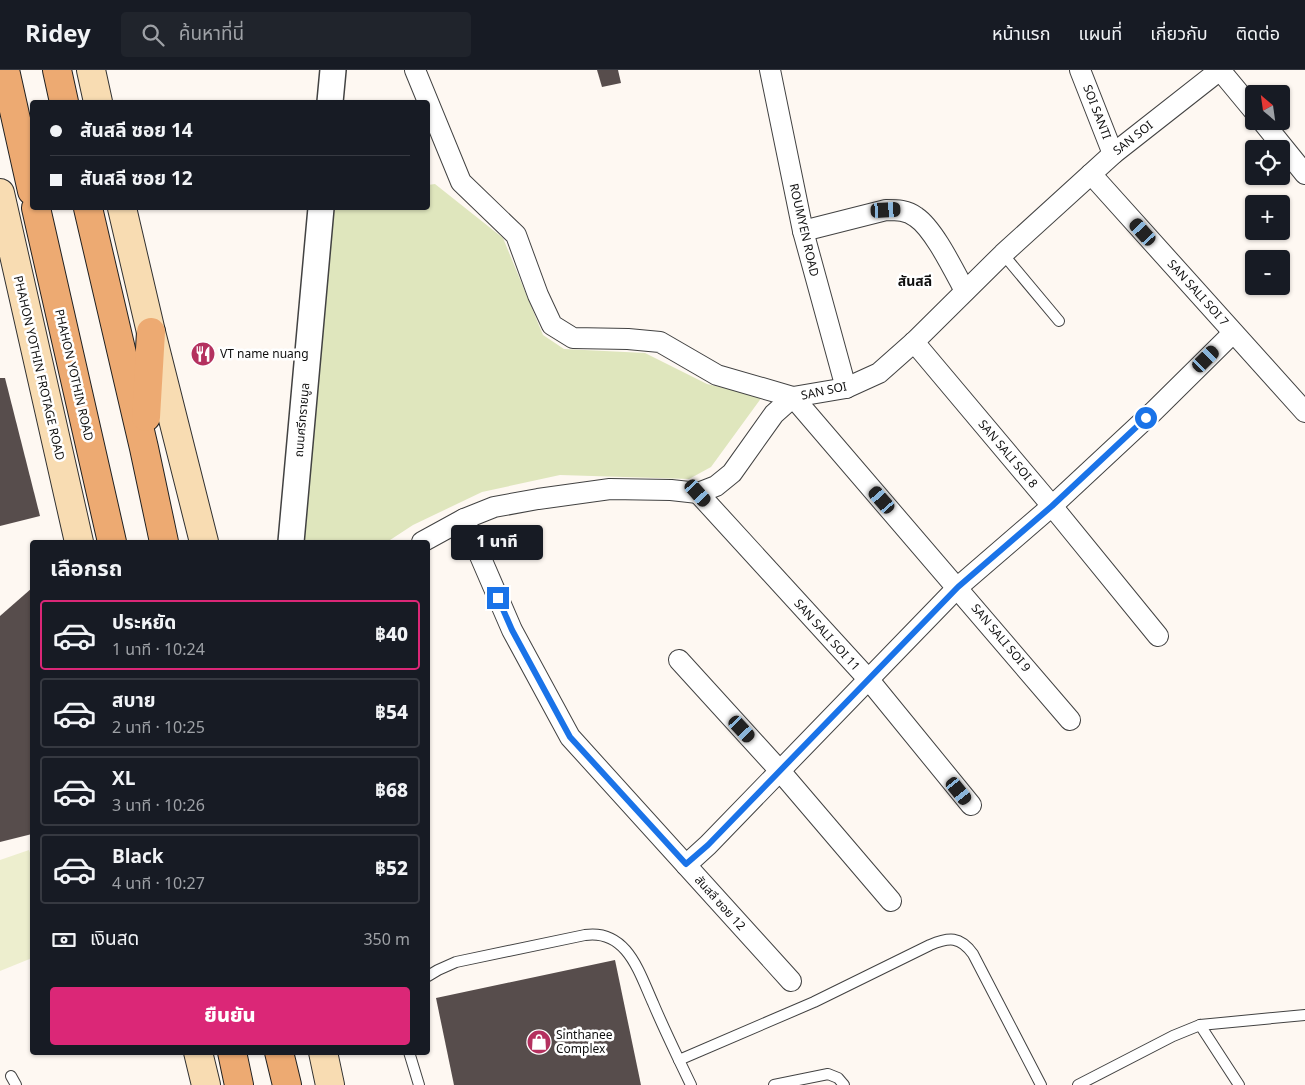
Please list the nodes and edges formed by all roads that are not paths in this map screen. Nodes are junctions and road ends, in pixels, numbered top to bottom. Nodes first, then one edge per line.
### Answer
1 (5, 70) edge
2 (56, 70) edge
3 (91, 70) edge
4 (333, 70) edge
5 (415, 70) edge
6 (770, 70) edge
7 (1080, 70) edge
8 (1220, 70) edge
9 (64, 100) edge
10 (98, 100) edge
11 (330, 100) edge
12 (427, 100) edge
13 (1245, 100) edge
14 (430, 107) edge
15 (1269, 130) edge
16 (1113, 154) junction
17 (1091, 174) junction
18 (1305, 174) edge
19 (30, 182) edge
20 (0, 193) edge
21 (36, 210) edge
22 (88, 210) edge
23 (122, 210) edge
24 (321, 210) edge
25 (803, 231) junction
26 (1003, 254) junction
27 (966, 291) junction
28 (1059, 321) dead end
29 (150, 332) junction
30 (1233, 333) junction
31 (914, 342) junction
32 (846, 388) junction
33 (793, 398) junction
34 (1305, 412) edge
35 (144, 448) junction
36 (698, 493) junction
37 (1052, 506) junction
38 (464, 519) junction
39 (79, 540) edge
40 (112, 540) edge
41 (164, 540) edge
42 (203, 540) edge
43 (291, 540) edge
44 (426, 540) edge
45 (958, 587) junction
46 (1158, 636) dead end
47 (679, 660) dead end
48 (868, 680) junction
49 (1070, 720) dead end
50 (780, 770) junction
51 (971, 805) dead end
52 (686, 864) junction
53 (891, 901) dead end
54 (430, 975) edge
55 (791, 982) dead end
56 (1305, 1015) edge
57 (1200, 1024) junction
58 (199, 1055) edge
59 (233, 1055) edge
60 (280, 1055) edge
61 (324, 1055) edge
62 (410, 1055) edge
63 (679, 1060) junction
64 (206, 1085) edge
65 (239, 1085) edge
66 (287, 1085) edge
67 (330, 1085) edge
68 (419, 1085) edge
69 (691, 1085) edge
70 (774, 1085) edge
71 (844, 1085) edge
72 (1041, 1085) edge
73 (1078, 1085) edge
74 (1239, 1085) edge

1 - 19 main road
2 - 9 main road
3 - 10 main road
4 - 11 street
5 - 12 street
6 - 25 street, ROUMYEN ROAD
7 - 16 street, SOI SANTI
8 - 13 street
8 - 16 street, SAN SOI
14 - 33 street
15 - 18 street
16 - 17 street, SAN SOI
17 - 26 street, SAN SOI
17 - 30 street, SAN SALI SOI 7
20 - 39 main road, PHAHON YOTHIN FROTAGE ROAD
21 - 40 main road, PHAHON YOTHIN ROAD
22 - 35 main road
23 - 29 main road
24 - 43 street, ถนนศรีทรายมูล
25 - 27 street
25 - 32 street, ROUMYEN ROAD
26 - 27 street, SAN SOI
26 - 28 lane
27 - 31 street, SAN SOI
29 - 35 main road
29 - 42 main road
30 - 34 street, SAN SALI SOI 7
30 - 37 street
31 - 32 street, SAN SOI
31 - 37 street, SAN SALI SOI 8
32 - 33 street, SAN SOI
33 - 36 street, SAN SOI
33 - 45 street, SAN SALI SOI 9
35 - 41 main road
36 - 38 street
36 - 48 street, SAN SALI SOI 11
37 - 45 street
37 - 46 street, SAN SALI SOI 8
38 - 44 street
38 - 52 street, สันสลี ซอย 12
45 - 48 street
45 - 49 street, SAN SALI SOI 9
47 - 50 street
48 - 50 street
48 - 51 street, SAN SALI SOI 11
50 - 52 street
50 - 53 street
52 - 55 street, สันสลี ซอย 12
54 - 63 lane
56 - 57 lane
57 - 73 lane
57 - 74 lane
58 - 64 main road
59 - 65 main road
60 - 66 main road
61 - 67 main road
62 - 68 lane
63 - 69 lane
63 - 72 lane
70 - 71 lane

